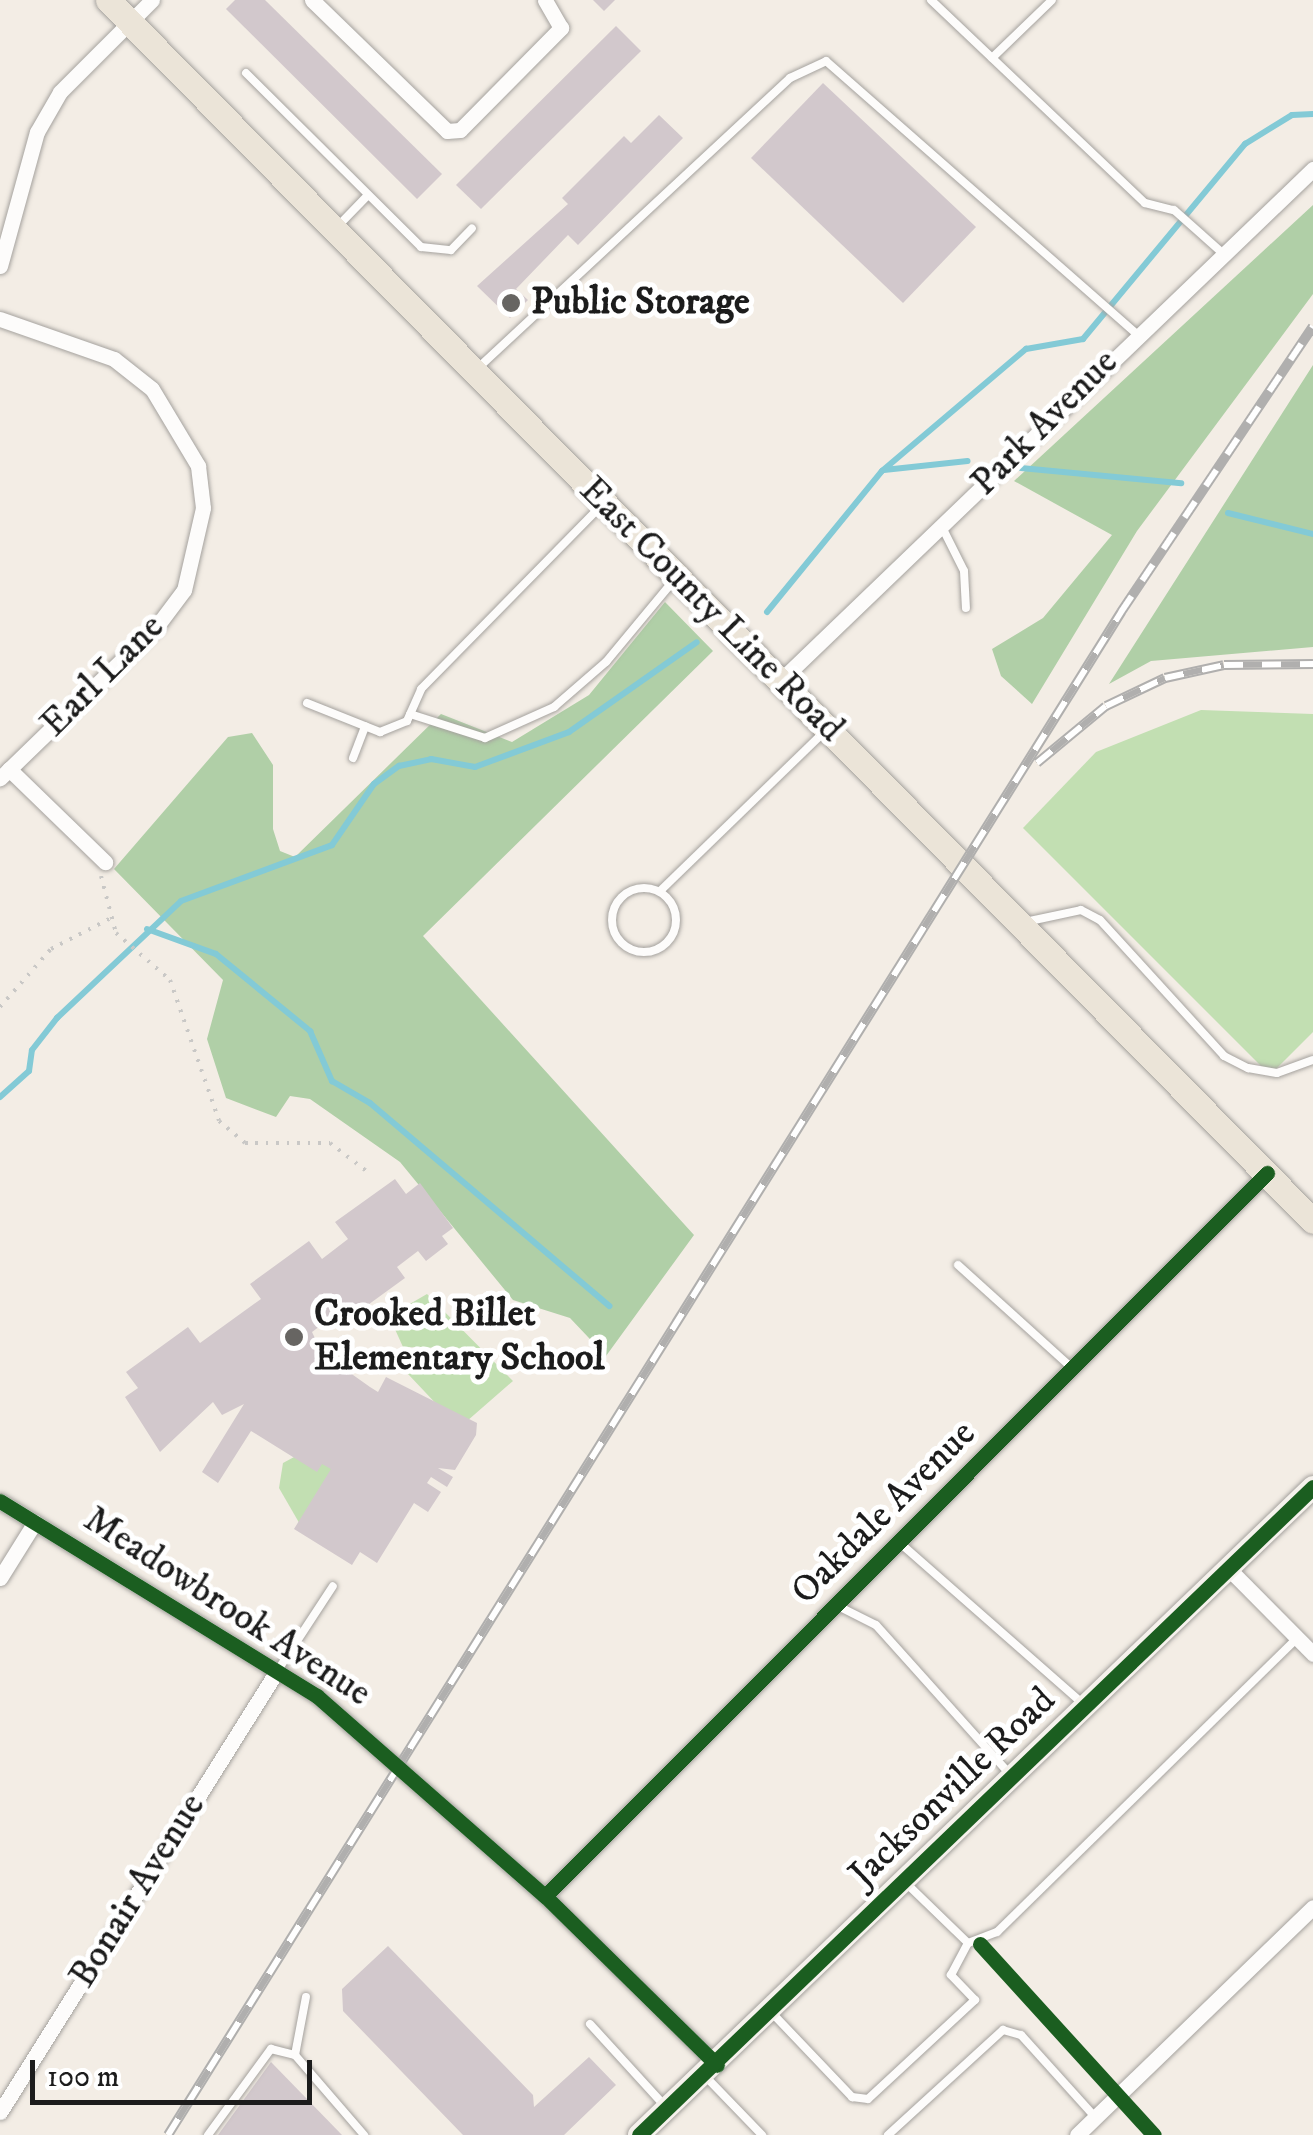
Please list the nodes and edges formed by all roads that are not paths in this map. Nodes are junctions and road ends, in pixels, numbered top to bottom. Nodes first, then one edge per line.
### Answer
1 (108, 0) edge
2 (152, 0) edge
3 (312, 0) edge
4 (545, 0) edge
5 (931, 0) edge
6 (1052, 0) edge
7 (130, 22) junction
8 (992, 58) junction
9 (246, 73) dead end
10 (1313, 169) edge
11 (368, 194) junction
12 (472, 228) dead end
13 (335, 229) junction
14 (1218, 250) junction
15 (0, 266) edge
16 (0, 319) edge
17 (1135, 332) junction
18 (475, 371) junction
19 (605, 502) junction
20 (942, 527) junction
21 (678, 576) junction
22 (966, 608) dead end
23 (780, 680) junction
24 (307, 703) dead end
25 (410, 714) junction
26 (366, 726) junction
27 (829, 729) junction
28 (353, 758) dead end
29 (5, 773) edge
30 (105, 862) road end
31 (660, 891) junction
32 (1021, 924) junction
33 (1313, 1060) edge
34 (1267, 1173) junction
35 (1313, 1221) edge
36 (958, 1265) dead end
37 (1073, 1368) junction
38 (1313, 1487) edge
39 (0, 1501) edge
40 (35, 1522) junction
41 (900, 1543) junction
42 (1228, 1568) junction
43 (0, 1578) edge
44 (332, 1586) dead end
45 (838, 1606) junction
46 (1297, 1638) junction
47 (1313, 1654) edge
48 (277, 1671) junction
49 (1085, 1706) junction
50 (1012, 1776) junction
51 (904, 1880) junction
52 (544, 1896) junction
53 (1313, 1907) edge
54 (968, 1943) junction
55 (306, 1997) dead end
56 (770, 2010) junction
57 (590, 2024) dead end
58 (295, 2055) junction
59 (711, 2070) junction
60 (668, 2109) junction
61 (0, 2112) edge
62 (1095, 2117) junction
63 (208, 2135) edge
64 (364, 2135) edge
65 (639, 2135) edge
66 (762, 2135) edge
67 (888, 2135) edge
68 (1076, 2135) edge

1 - 7 main road, East County Line Road
2 - 7 street
3 - 4 street
5 - 8 lane
6 - 8 lane
7 - 13 main road, East County Line Road
7 - 15 street
8 - 14 lane
9 - 11 lane
10 - 14 street, Park Avenue
11 - 12 lane
11 - 13 lane
13 - 18 main road, East County Line Road
14 - 17 street, Park Avenue
16 - 29 street, Earl Lane
17 - 18 lane
17 - 20 street, Park Avenue
18 - 19 main road, East County Line Road
19 - 21 main road, East County Line Road
19 - 25 lane
20 - 22 lane
20 - 23 street, Park Avenue
21 - 23 main road, East County Line Road
21 - 25 lane
23 - 27 main road, East County Line Road
24 - 26 lane
25 - 26 lane
26 - 28 lane
27 - 31 lane
27 - 32 main road, East County Line Road
29 - 30 street
31 - 31 lane
32 - 33 lane
32 - 34 main road, East County Line Road
34 - 35 main road, East County Line Road
34 - 37 street, Oakdale Avenue
36 - 37 lane
37 - 41 street, Oakdale Avenue
38 - 42 main road, Jacksonville Road
39 - 40 street, Meadowbrook Avenue
40 - 43 street
40 - 48 street, Meadowbrook Avenue
41 - 45 street, Oakdale Avenue
41 - 49 lane
42 - 46 street
42 - 49 main road, Jacksonville Road
44 - 48 lane
45 - 50 lane
45 - 52 street, Oakdale Avenue
46 - 47 street
46 - 54 lane
48 - 52 street, Meadowbrook Avenue
48 - 61 street, Bonair Avenue
49 - 50 main road, Jacksonville Road
50 - 51 main road, Jacksonville Road
51 - 54 lane
51 - 56 main road, Jacksonville Road
52 - 59 street, Meadowbrook Avenue
53 - 62 street
54 - 56 lane
55 - 58 lane
56 - 59 main road, Jacksonville Road
57 - 60 lane
58 - 63 lane
58 - 64 lane
59 - 60 main road, Jacksonville Road
59 - 66 lane
60 - 65 main road, Jacksonville Road
62 - 67 lane
62 - 68 street

